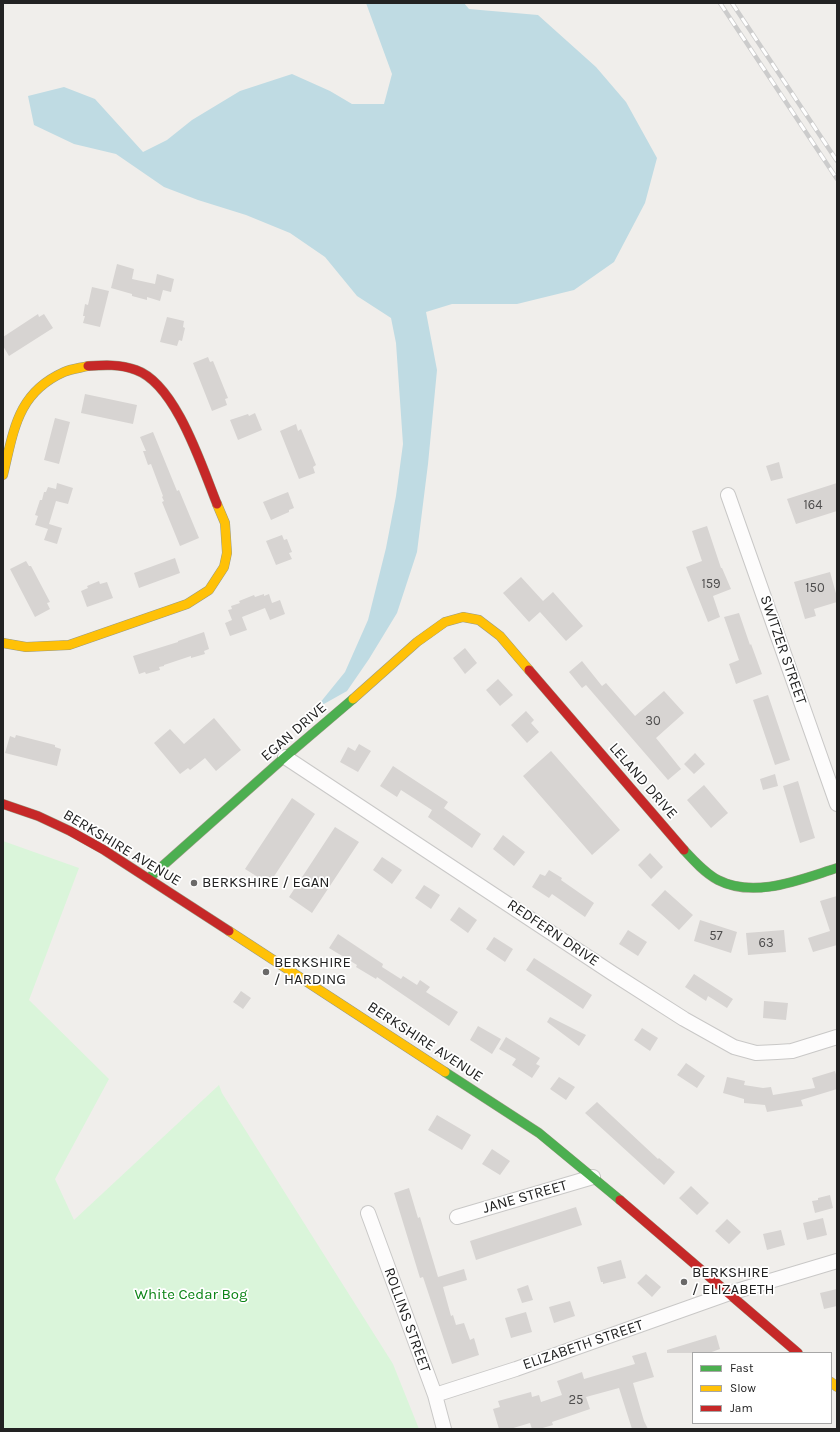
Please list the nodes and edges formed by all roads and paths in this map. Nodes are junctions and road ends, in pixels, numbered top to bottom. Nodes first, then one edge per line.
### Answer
1 (3, 475) edge
2 (728, 495) dead end
3 (463, 617) joint
4 (3, 644) edge
5 (285, 757) junction
6 (3, 804) edge
7 (837, 804) edge
8 (837, 868) edge
9 (149, 878) junction
10 (837, 1038) edge
11 (594, 1177) junction
12 (368, 1213) dead end
13 (457, 1217) dead end
14 (837, 1261) edge
15 (730, 1293) junction
16 (797, 1352) edge
17 (434, 1395) junction
18 (444, 1429) edge

1 - 4 street
2 - 7 street, SWITZER STREET
3 - 5 street, EGAN DRIVE
3 - 8 street, LELAND DRIVE
5 - 9 street, EGAN DRIVE
5 - 10 street, REDFERN DRIVE
6 - 9 street, BERKSHIRE AVENUE
9 - 11 street, BERKSHIRE AVENUE
11 - 13 street, JANE STREET
11 - 15 street, BERKSHIRE AVENUE
12 - 17 street, ROLLINS STREET
14 - 15 street, ELIZABETH STREET
15 - 16 street, BERKSHIRE AVENUE
15 - 17 street, ELIZABETH STREET
17 - 18 street, ROLLINS STREET

